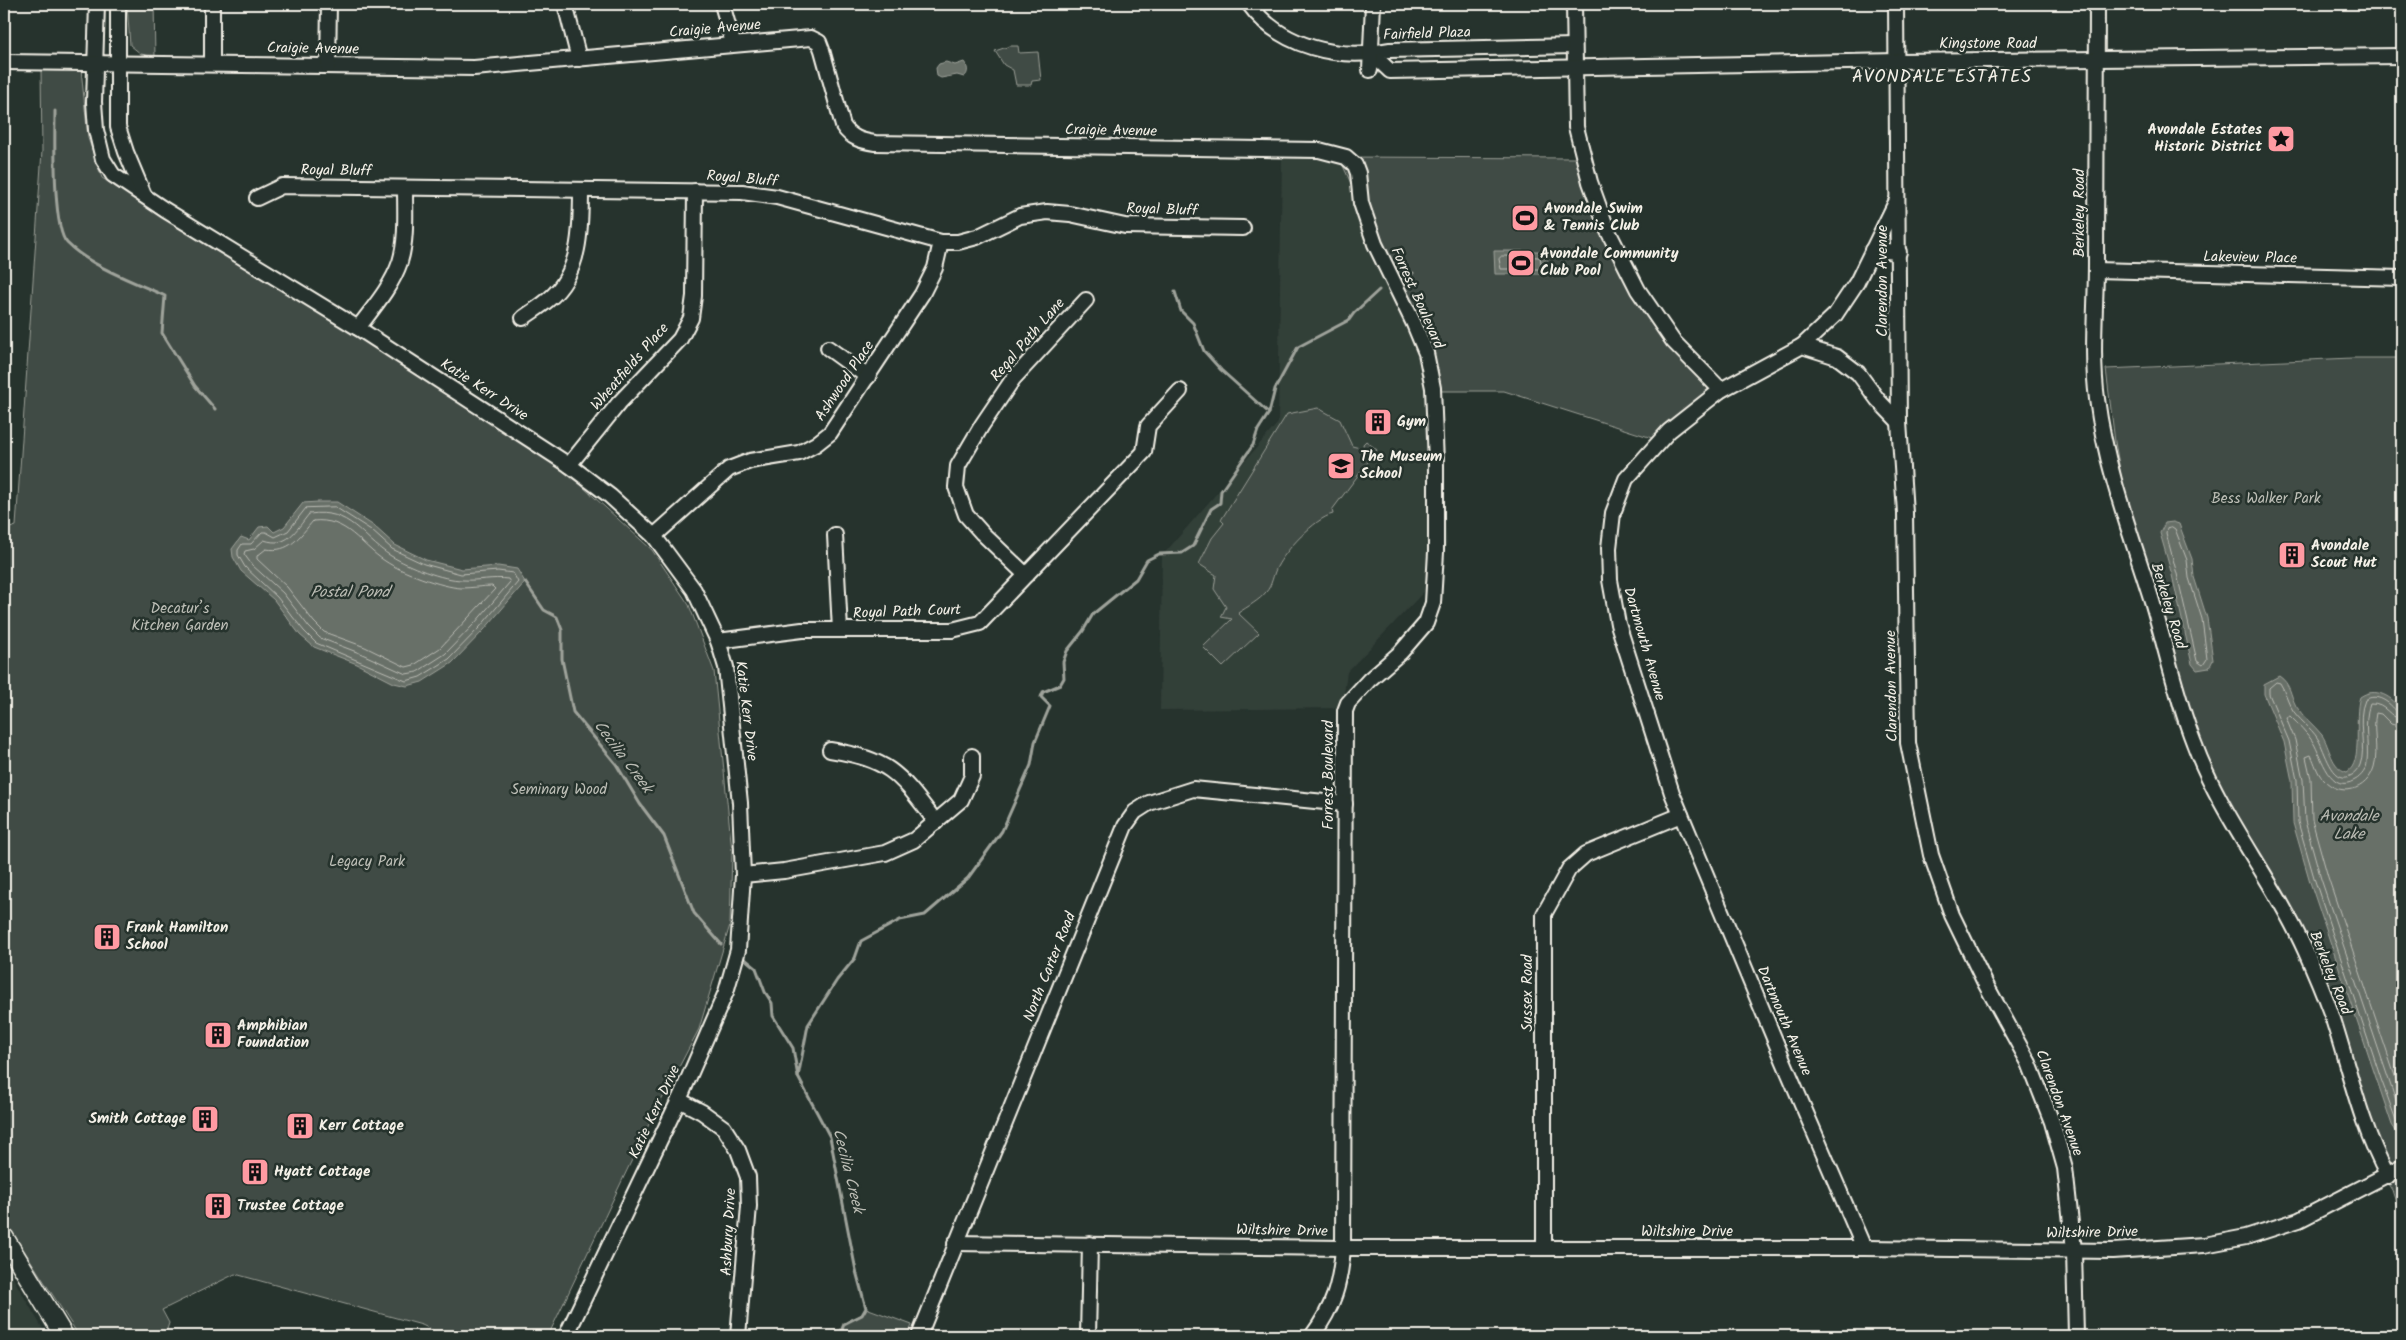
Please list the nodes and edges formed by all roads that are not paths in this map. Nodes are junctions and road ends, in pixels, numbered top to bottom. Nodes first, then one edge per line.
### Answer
1 (97, 4) edge
2 (118, 4) edge
3 (212, 4) edge
4 (329, 4) edge
5 (565, 4) edge
6 (722, 4) edge
7 (1249, 4) edge
8 (1373, 4) edge
9 (1574, 4) edge
10 (1896, 4) edge
11 (2097, 4) edge
12 (733, 43) junction
13 (1574, 46) junction
14 (1371, 53) junction
15 (2402, 56) edge
16 (579, 59) junction
17 (2097, 60) junction
18 (1897, 61) junction
19 (4, 62) edge
20 (96, 62) junction
21 (117, 63) junction
22 (212, 64) junction
23 (328, 66) junction
24 (1574, 68) junction
25 (1370, 70) dead end
26 (1355, 165) joint
27 (405, 188) junction
28 (581, 190) junction
29 (695, 191) junction
30 (144, 195) junction
31 (1899, 197) junction
32 (257, 198) dead end
33 (1243, 228) dead end
34 (941, 242) junction
35 (1872, 250) junction
36 (1899, 252) junction
37 (2096, 270) junction
38 (2402, 278) edge
39 (1086, 300) dead end
40 (523, 318) dead end
41 (358, 328) junction
42 (1802, 346) junction
43 (828, 348) dead end
44 (868, 377) junction
45 (1721, 390) junction
46 (1180, 391) dead end
47 (1899, 422) junction
48 (569, 465) junction
49 (835, 535) dead end
50 (654, 536) junction
51 (1026, 575) junction
52 (840, 630) junction
53 (718, 641) junction
54 (830, 750) dead end
55 (972, 756) dead end
56 (1345, 804) junction
57 (1681, 815) junction
58 (936, 822) junction
59 (743, 875) junction
60 (679, 1100) junction
61 (2402, 1167) edge
62 (2388, 1176) junction
63 (4, 1238) edge
64 (955, 1243) junction
65 (1090, 1244) junction
66 (1343, 1248) junction
67 (1544, 1248) junction
68 (1864, 1248) junction
69 (2074, 1250) junction
70 (64, 1336) edge
71 (566, 1336) edge
72 (738, 1336) edge
73 (919, 1336) edge
74 (1088, 1336) edge
75 (1312, 1336) edge
76 (2076, 1336) edge

1 - 20 street, Katie Kerr Drive
2 - 21 street
3 - 22 street
4 - 23 street
5 - 16 street
6 - 12 street
7 - 14 street
8 - 14 street
9 - 13 street
10 - 18 street, Clarendon Avenue
11 - 17 street, Berkeley Road
12 - 16 street, Craigie Avenue
12 - 26 street, Craigie Avenue
13 - 14 street, Fairfield Plaza
13 - 24 street
14 - 24 street, Fairfield Plaza
14 - 25 street
15 - 17 street, Kingstone Road
16 - 23 street, Craigie Avenue
17 - 18 street, Kingstone Road
17 - 37 street, Berkeley Road
18 - 24 street, Kingstone Road
18 - 31 street, Clarendon Avenue
19 - 20 street, Craigie Avenue
20 - 21 street, Craigie Avenue
20 - 30 street, Katie Kerr Drive
21 - 22 street, Craigie Avenue
21 - 30 street
22 - 23 street, Craigie Avenue
24 - 45 street
26 - 56 street, Forrest Boulevard
27 - 28 street, Royal Bluff
27 - 32 street, Royal Bluff
27 - 41 street
28 - 29 street, Royal Bluff
28 - 40 street
29 - 34 street, Royal Bluff
29 - 48 street, Wheatfields Place
30 - 41 street, Katie Kerr Drive
31 - 35 street, Dartmouth Avenue
31 - 36 street, Clarendon Avenue
33 - 34 street, Royal Bluff
34 - 44 street, Ashwood Place
35 - 36 street
35 - 42 street, Dartmouth Avenue
36 - 47 street, Clarendon Avenue
37 - 38 street, Lakeview Place
37 - 62 street, Berkeley Road
39 - 51 street, Regal Path Lane
41 - 48 street, Katie Kerr Drive
42 - 45 street, Dartmouth Avenue
42 - 47 street
43 - 44 street
44 - 50 street, Ashwood Place
45 - 57 street, Dartmouth Avenue
46 - 51 street, Royal Path Court
47 - 69 street, Clarendon Avenue
48 - 50 street, Katie Kerr Drive
49 - 52 street
50 - 53 street, Katie Kerr Drive
51 - 52 street, Royal Path Court
52 - 53 street, Royal Path Court
53 - 59 street, Katie Kerr Drive
54 - 58 street
55 - 58 street
56 - 64 street, North Carter Road
56 - 66 street, Forrest Boulevard
57 - 67 street, Sussex Road
57 - 68 street, Dartmouth Avenue
58 - 59 street
59 - 60 street, Katie Kerr Drive
60 - 71 street, Katie Kerr Drive
60 - 72 street, Ashbury Drive
61 - 62 street, Wiltshire Drive
62 - 69 street, Wiltshire Drive
63 - 70 main road
64 - 65 street, Wiltshire Drive
64 - 73 street, North Carter Road
65 - 66 street, Wiltshire Drive
65 - 74 street
66 - 67 street, Wiltshire Drive
66 - 75 street, Forrest Boulevard
67 - 68 street, Wiltshire Drive
68 - 69 street, Wiltshire Drive
69 - 76 street, Clarendon Avenue

